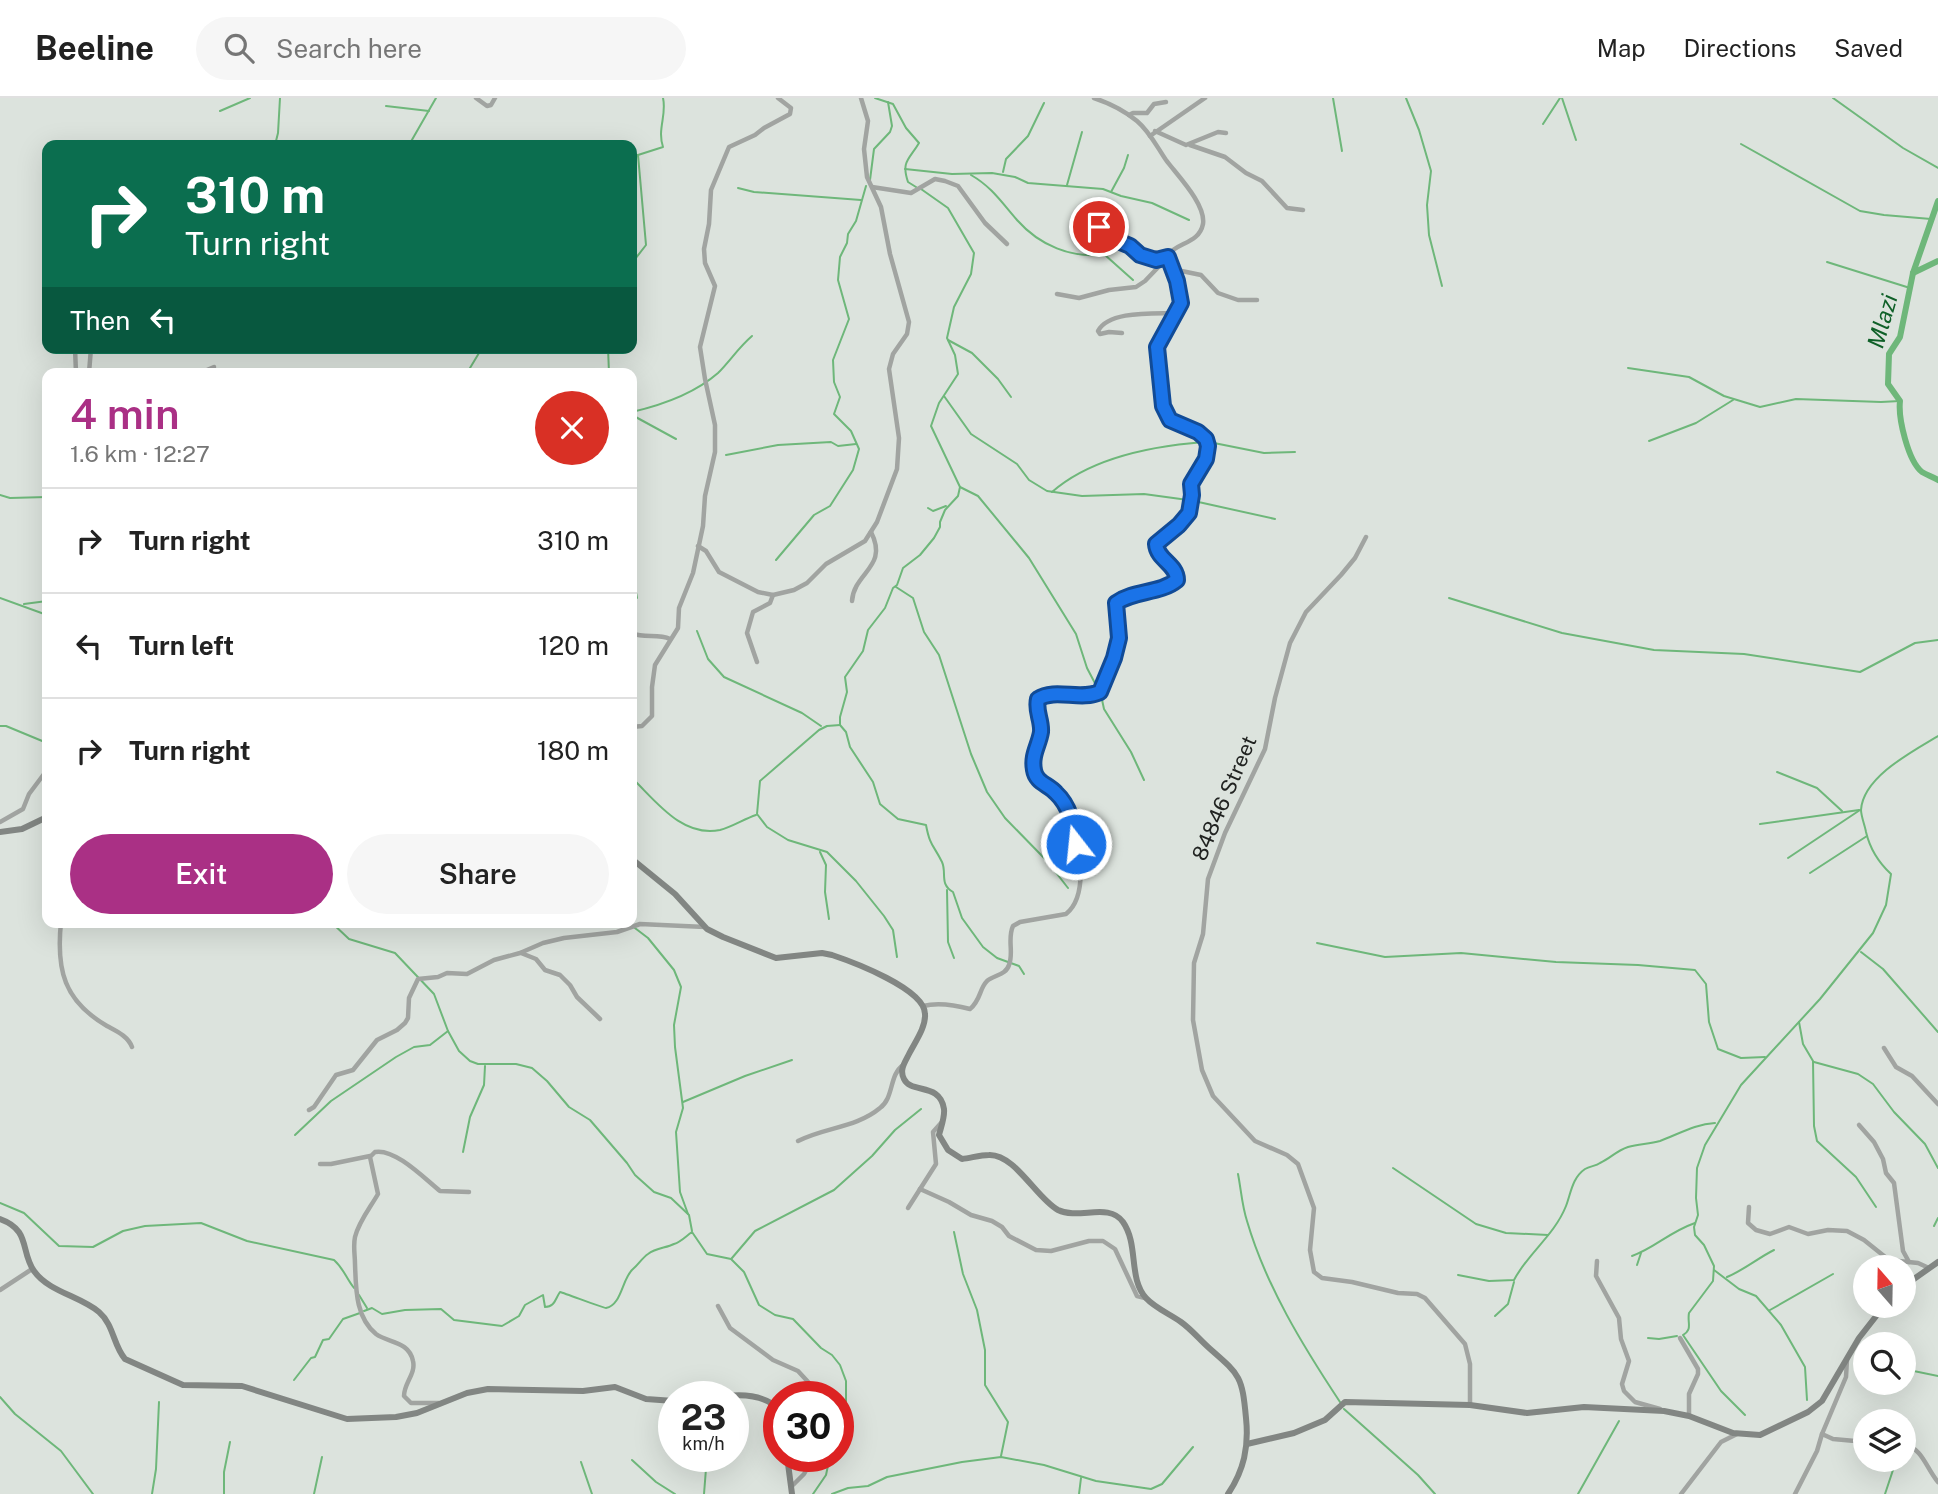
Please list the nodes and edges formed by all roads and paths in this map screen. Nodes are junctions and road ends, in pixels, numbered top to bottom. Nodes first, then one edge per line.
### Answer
1 (476, 98) edge
2 (495, 98) edge
3 (778, 98) edge
4 (861, 98) edge
5 (1094, 98) edge
6 (1205, 98) edge
7 (1166, 102) dead end
8 (1129, 115) junction
9 (1155, 131) junction
10 (1226, 134) dead end
11 (1150, 136) junction
12 (1190, 145) junction
13 (871, 187) junction
14 (1303, 210) dead end
15 (1083, 224) dead end
16 (1007, 244) dead end
17 (1167, 257) junction
18 (1172, 269) junction
19 (1057, 294) dead end
20 (1257, 300) dead end
21 (1177, 313) junction
22 (1122, 333) dead end
23 (872, 532) junction
24 (1366, 537) dead end
25 (698, 546) junction
26 (773, 595) junction
27 (852, 601) dead end
28 (637, 635) edge
29 (670, 639) junction
30 (757, 662) dead end
31 (637, 726) edge
32 (42, 776) edge
33 (42, 819) edge
34 (0, 822) edge
35 (0, 832) edge
36 (637, 863) edge
37 (637, 925) edge
38 (705, 927) junction
39 (61, 928) edge
40 (628, 928) edge
41 (520, 953) junction
42 (923, 1006) junction
43 (600, 1019) dead end
44 (132, 1047) dead end
45 (1884, 1048) dead end
46 (904, 1064) junction
47 (1938, 1104) edge
48 (309, 1110) dead end
49 (942, 1122) junction
50 (1859, 1125) dead end
51 (797, 1140) dead end
52 (370, 1156) junction
53 (320, 1164) dead end
54 (920, 1189) junction
55 (469, 1192) dead end
56 (1749, 1207) dead end
57 (908, 1208) dead end
58 (0, 1219) edge
59 (1883, 1255) edge
60 (1906, 1255) edge
61 (1597, 1261) dead end
62 (1938, 1262) edge
63 (1916, 1264) edge
64 (1929, 1268) junction
65 (32, 1269) junction
66 (1916, 1277) edge
67 (0, 1290) edge
68 (1146, 1298) junction
69 (718, 1306) dead end
70 (1875, 1318) edge
71 (1680, 1338) dead end
72 (1847, 1359) junction
73 (807, 1381) edge
74 (658, 1400) edge
75 (444, 1404) junction
76 (1470, 1405) junction
77 (1664, 1411) junction
78 (1689, 1416) junction
79 (1737, 1434) junction
80 (1822, 1434) junction
81 (1853, 1441) edge
82 (1247, 1444) junction
83 (1916, 1450) edge
84 (790, 1472) edge
85 (805, 1472) edge
86 (1938, 1482) edge
87 (793, 1485) junction
88 (792, 1494) edge
89 (1228, 1494) edge
90 (1681, 1494) edge
91 (1795, 1494) edge

1 - 2 street
3 - 25 street
4 - 13 street
5 - 8 street
6 - 9 street
7 - 8 street
8 - 11 street
9 - 11 street
9 - 12 street
10 - 12 street
11 - 17 street
12 - 14 street
13 - 16 street
13 - 23 street
15 - 17 street
17 - 18 street
17 - 19 street
18 - 20 street
18 - 21 street
21 - 22 street
21 - 42 street
23 - 26 street
23 - 27 street
24 - 76 street, 84846 Street
25 - 26 street
25 - 29 street
26 - 30 street
28 - 29 street
29 - 31 street
32 - 34 street
33 - 35 street
36 - 38 street
37 - 38 street
38 - 42 street
39 - 44 street
40 - 41 street
41 - 43 street
41 - 48 street
42 - 46 street
45 - 47 street
46 - 49 street
46 - 51 street
49 - 54 street
49 - 68 street
50 - 60 street
52 - 53 street
52 - 55 street
52 - 75 street
54 - 57 street
54 - 68 street
56 - 59 street
58 - 65 street
61 - 77 street
62 - 64 street
63 - 64 street
64 - 66 street
65 - 67 street
65 - 75 street
68 - 82 street
69 - 73 street
70 - 72 street
71 - 78 street
72 - 79 street
72 - 80 street
74 - 75 street
76 - 77 street
76 - 82 street
77 - 78 street
78 - 79 street
79 - 90 street
80 - 81 street
80 - 91 street
82 - 89 street
83 - 86 street
84 - 87 street
85 - 87 street
87 - 88 street

